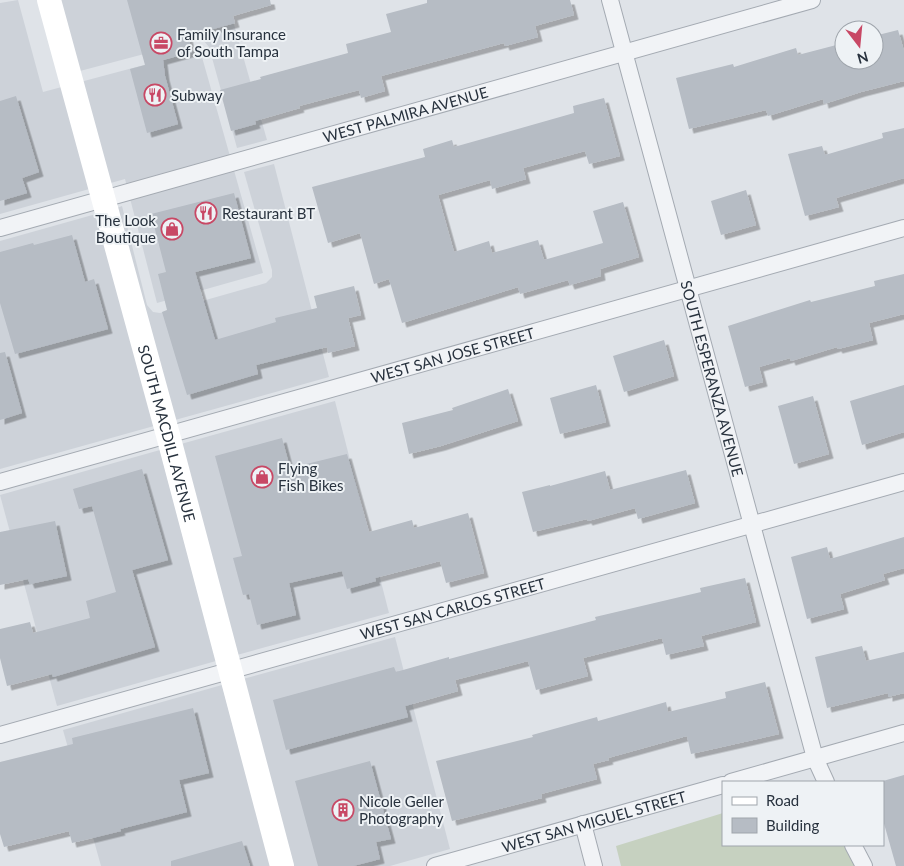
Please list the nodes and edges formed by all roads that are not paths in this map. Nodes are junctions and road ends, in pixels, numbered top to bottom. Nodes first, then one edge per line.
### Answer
1 (49, 0) edge
2 (610, 0) edge
3 (812, 0) edge
4 (624, 52) junction
5 (103, 199) junction
6 (0, 228) edge
7 (904, 228) edge
8 (688, 288) junction
9 (168, 435) junction
10 (0, 482) edge
11 (904, 482) edge
12 (752, 525) junction
13 (230, 670) junction
14 (904, 733) edge
15 (0, 735) edge
16 (816, 758) junction
17 (735, 781) edge
18 (826, 781) edge
19 (722, 784) edge
20 (583, 824) junction
21 (854, 846) edge
22 (282, 866) edge
23 (435, 866) edge
24 (594, 866) edge
25 (864, 866) edge

1 - 5 street, SOUTH MACDILL AVENUE
2 - 4 street, SOUTH ESPERANZA AVENUE
3 - 4 street, WEST PALMIRA AVENUE
4 - 5 street, WEST PALMIRA AVENUE
4 - 8 street, SOUTH ESPERANZA AVENUE
5 - 6 street, WEST PALMIRA AVENUE
5 - 9 street, SOUTH MACDILL AVENUE
7 - 8 street, WEST SAN JOSE STREET
8 - 9 street, WEST SAN JOSE STREET
8 - 12 street, SOUTH ESPERANZA AVENUE
9 - 10 street, WEST SAN JOSE STREET
9 - 13 street, SOUTH MACDILL AVENUE
11 - 12 street, WEST SAN CARLOS STREET
12 - 13 street, WEST SAN CARLOS STREET
12 - 16 street, SOUTH ESPERANZA AVENUE
13 - 15 street, WEST SAN CARLOS STREET
13 - 22 street, SOUTH MACDILL AVENUE
14 - 16 street
16 - 17 street
16 - 18 street, SOUTH ESPERANZA AVENUE
19 - 20 street, WEST SAN MIGUEL STREET
20 - 23 street, WEST SAN MIGUEL STREET
20 - 24 street
21 - 25 street

